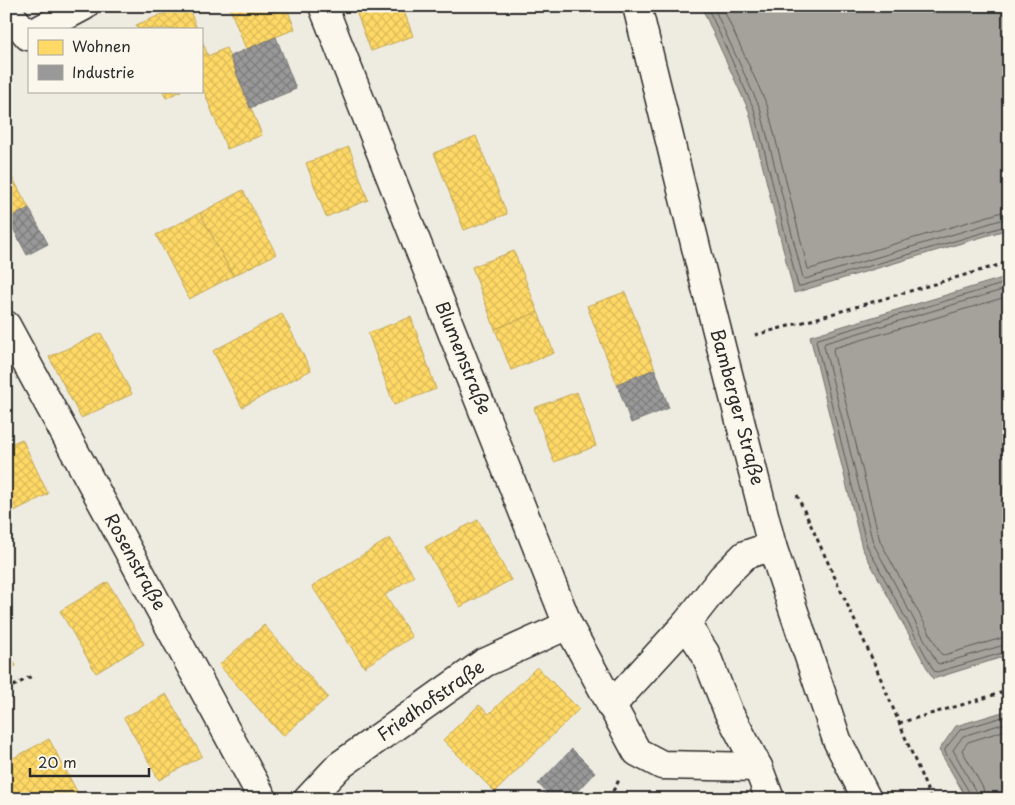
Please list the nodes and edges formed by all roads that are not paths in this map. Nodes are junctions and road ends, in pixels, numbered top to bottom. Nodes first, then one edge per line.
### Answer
1 (84, 6) edge
2 (323, 6) edge
3 (637, 6) edge
4 (6, 9) edge
5 (43, 28) edge
6 (26, 37) edge
7 (6, 325) edge
8 (772, 546) junction
9 (686, 624) junction
10 (568, 625) junction
11 (611, 706) junction
12 (758, 767) junction
13 (264, 799) edge
14 (308, 799) edge
15 (770, 799) edge
16 (867, 799) edge

1 - 5 street
2 - 10 street, Blumenstraße
3 - 8 street, Bamberger Straße
4 - 6 street
7 - 13 street, Rosenstraße
8 - 9 street
8 - 16 street, Bamberger Straße
9 - 11 street
9 - 12 street
10 - 11 street, Blumenstraße
10 - 14 street, Friedhofstraße
11 - 12 street, Blumenstraße
12 - 15 street

